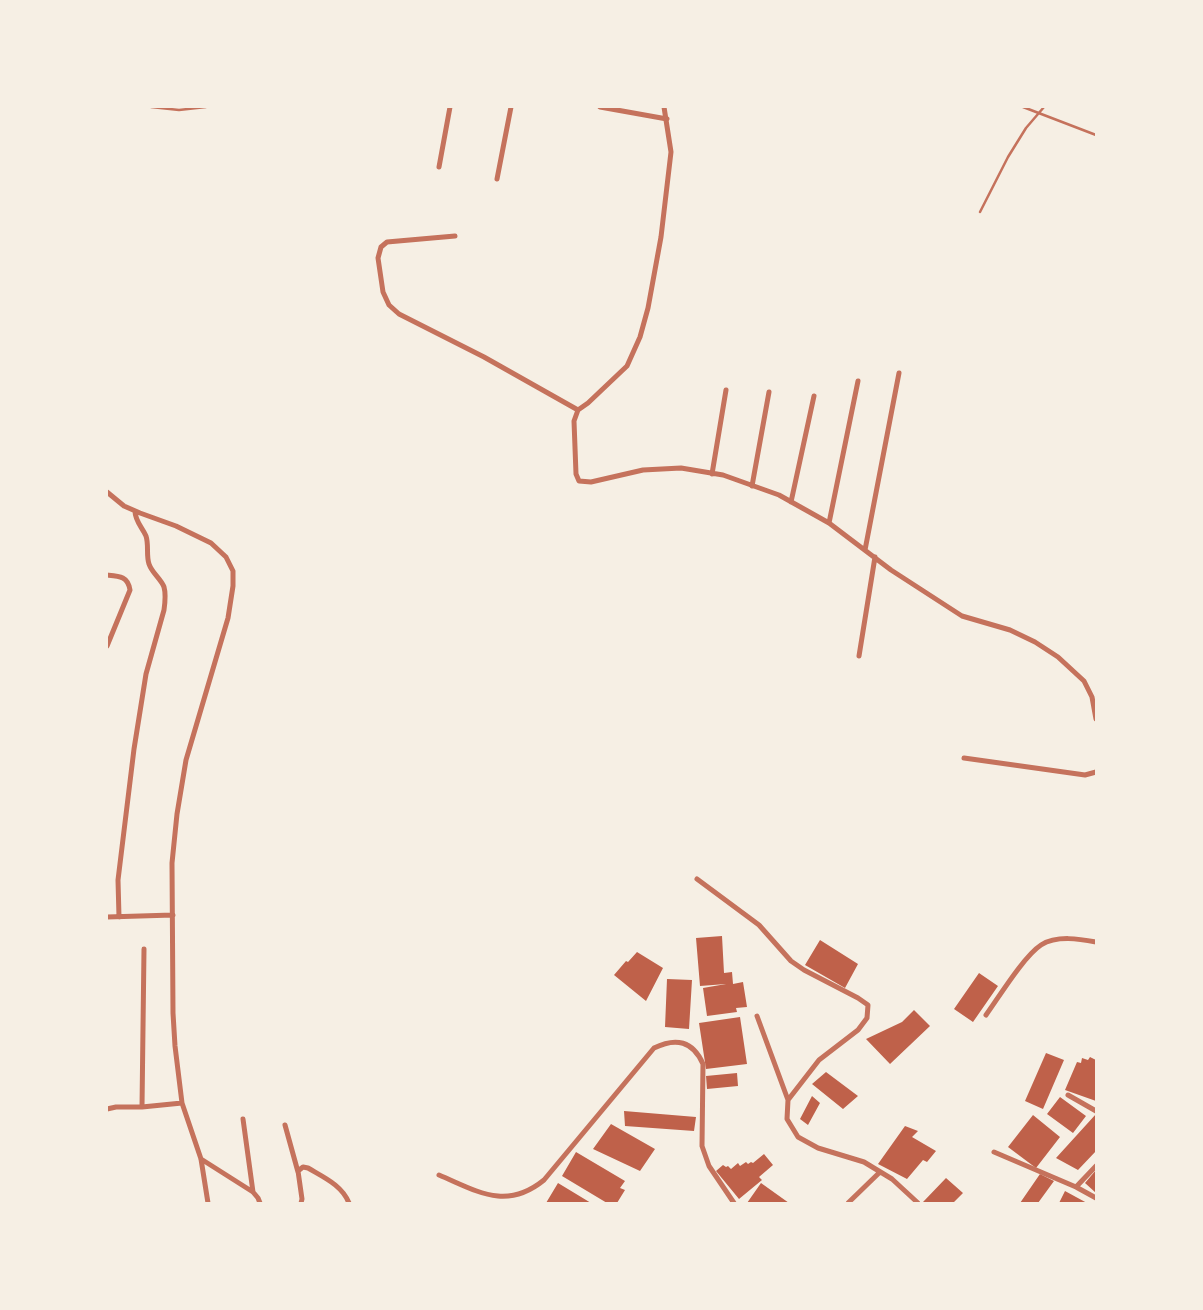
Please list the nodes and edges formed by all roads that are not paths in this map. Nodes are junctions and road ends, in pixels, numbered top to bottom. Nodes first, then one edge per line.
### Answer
1 (151, 107) edge
2 (206, 107) edge
3 (450, 107) edge
4 (511, 107) edge
5 (600, 107) edge
6 (664, 107) edge
7 (1023, 107) edge
8 (1044, 107) edge
9 (1038, 113) junction
10 (667, 119) junction
11 (1096, 135) edge
12 (439, 167) dead end
13 (497, 179) dead end
14 (980, 212) dead end
15 (455, 236) dead end
16 (899, 373) dead end
17 (858, 381) dead end
18 (726, 390) dead end
19 (769, 392) dead end
20 (814, 396) dead end
21 (578, 410) junction
22 (712, 474) junction
23 (752, 486) junction
24 (107, 492) edge
25 (791, 502) junction
26 (135, 511) junction
27 (829, 523) junction
28 (865, 550) junction
29 (875, 557) junction
30 (107, 575) edge
31 (107, 646) edge
32 (859, 656) dead end
33 (1096, 719) edge
34 (964, 758) dead end
35 (1095, 775) edge
36 (697, 879) dead end
37 (173, 915) junction
38 (107, 917) edge
39 (119, 917) junction
40 (1096, 942) edge
41 (144, 949) dead end
42 (986, 1015) dead end
43 (757, 1016) dead end
44 (1068, 1095) dead end
45 (788, 1100) junction
46 (182, 1103) junction
47 (142, 1107) junction
48 (107, 1109) edge
49 (1096, 1111) edge
50 (243, 1119) dead end
51 (285, 1125) dead end
52 (994, 1152) dead end
53 (201, 1159) junction
54 (1096, 1166) edge
55 (880, 1172) junction
56 (299, 1175) junction
57 (439, 1175) dead end
58 (1076, 1187) junction
59 (253, 1192) junction
60 (1096, 1198) edge
61 (302, 1202) edge
62 (208, 1203) edge
63 (260, 1203) edge
64 (349, 1203) edge
65 (733, 1203) edge
66 (848, 1203) edge
67 (918, 1203) edge

1 - 2 lane
3 - 12 street
4 - 13 street
5 - 10 street
6 - 10 street
7 - 9 lane
8 - 9 lane
9 - 11 lane
9 - 14 lane
10 - 21 street
15 - 21 street
16 - 28 street
17 - 27 street
18 - 22 street
19 - 23 street
20 - 25 street
21 - 22 street
22 - 23 street
23 - 25 street
24 - 26 street
25 - 27 street
26 - 37 street
26 - 39 street
27 - 28 street
28 - 29 street
29 - 32 street
29 - 33 street
30 - 31 street
34 - 35 street
36 - 45 street
37 - 39 street
37 - 46 street
38 - 39 street
40 - 42 street
41 - 47 street
43 - 45 street
44 - 49 street
45 - 55 street
46 - 47 street
46 - 53 street
47 - 48 street
50 - 59 street
51 - 56 street
52 - 58 street
53 - 59 street
53 - 62 street
54 - 58 street
55 - 66 street
55 - 67 street
56 - 61 street
56 - 64 street
57 - 65 street
58 - 60 street
59 - 63 street

